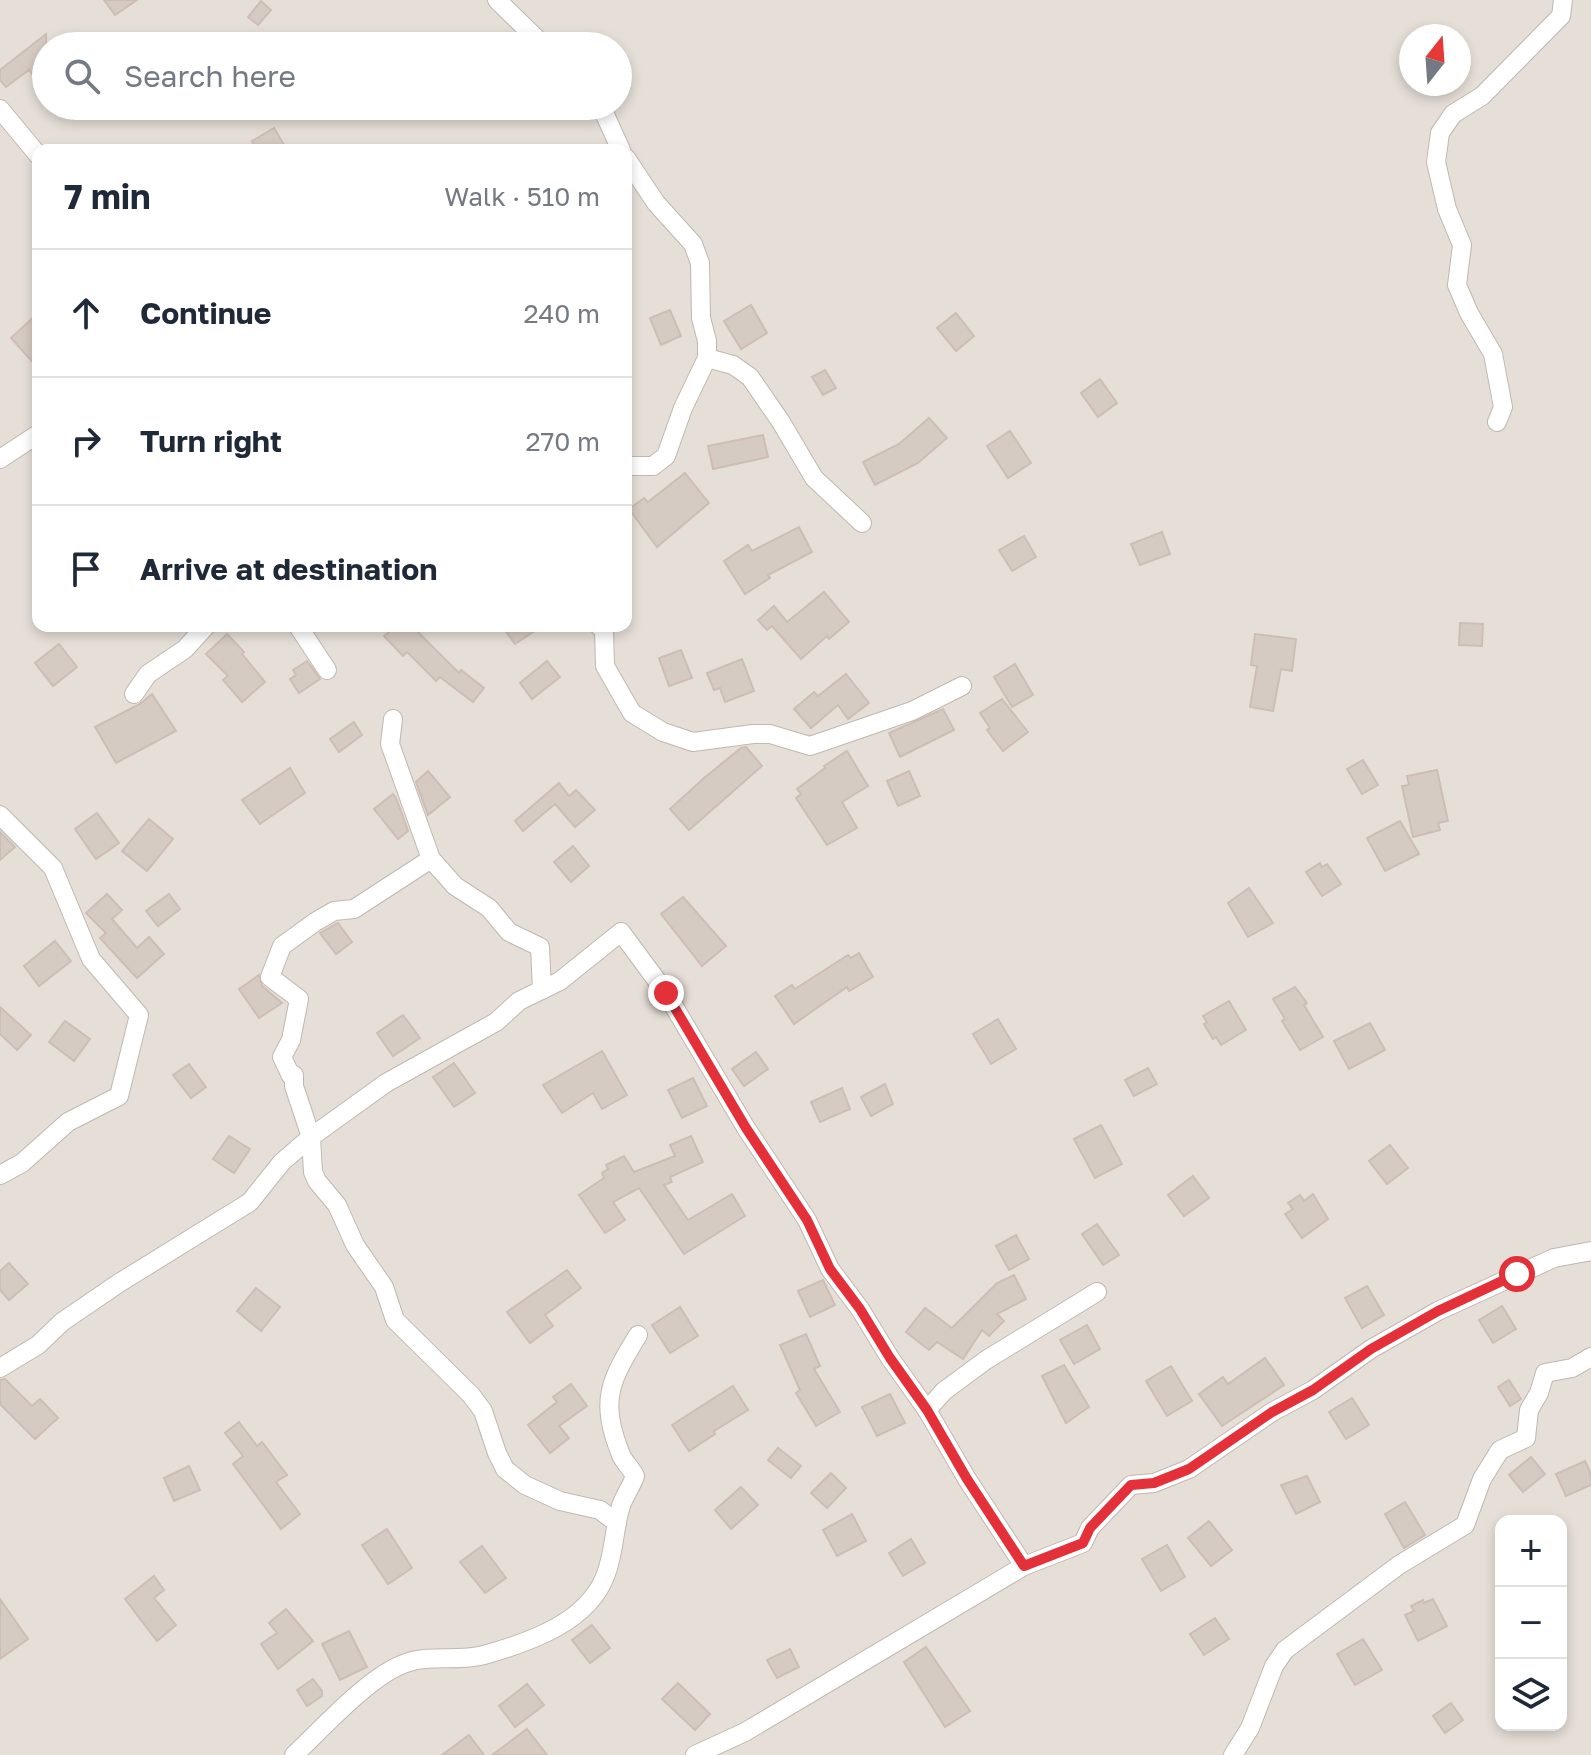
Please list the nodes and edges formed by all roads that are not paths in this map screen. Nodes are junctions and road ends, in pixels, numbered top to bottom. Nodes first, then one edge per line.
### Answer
1 (497, 0) edge
2 (1563, 0) edge
3 (530, 32) edge
4 (0, 109) edge
5 (607, 120) edge
6 (618, 144) edge
7 (32, 148) edge
8 (632, 167) edge
9 (707, 358) junction
10 (1497, 422) dead end
11 (32, 438) edge
12 (0, 459) edge
13 (632, 466) edge
14 (862, 523) dead end
15 (201, 632) edge
16 (302, 632) edge
17 (604, 632) edge
18 (327, 670) dead end
19 (962, 686) dead end
20 (134, 694) dead end
21 (393, 719) dead end
22 (0, 815) edge
23 (431, 859) junction
24 (542, 990) junction
25 (311, 1137) junction
26 (0, 1175) edge
27 (1591, 1251) edge
28 (1097, 1292) dead end
29 (638, 1335) dead end
30 (1591, 1357) edge
31 (0, 1368) edge
32 (927, 1410) junction
33 (617, 1523) junction
34 (1024, 1566) junction
35 (294, 1755) edge
36 (695, 1755) edge
37 (1233, 1755) edge

1 - 3 street
2 - 10 street
4 - 7 street
5 - 6 street
8 - 9 street
9 - 13 street
9 - 14 street
11 - 12 street
15 - 20 street
16 - 18 street
17 - 19 street
21 - 23 street
22 - 26 street
23 - 24 street
23 - 25 street
24 - 25 street
24 - 32 street
25 - 31 street
25 - 33 street
27 - 34 street
28 - 32 street
29 - 33 street
30 - 37 street
32 - 34 street
33 - 35 street
34 - 36 street

